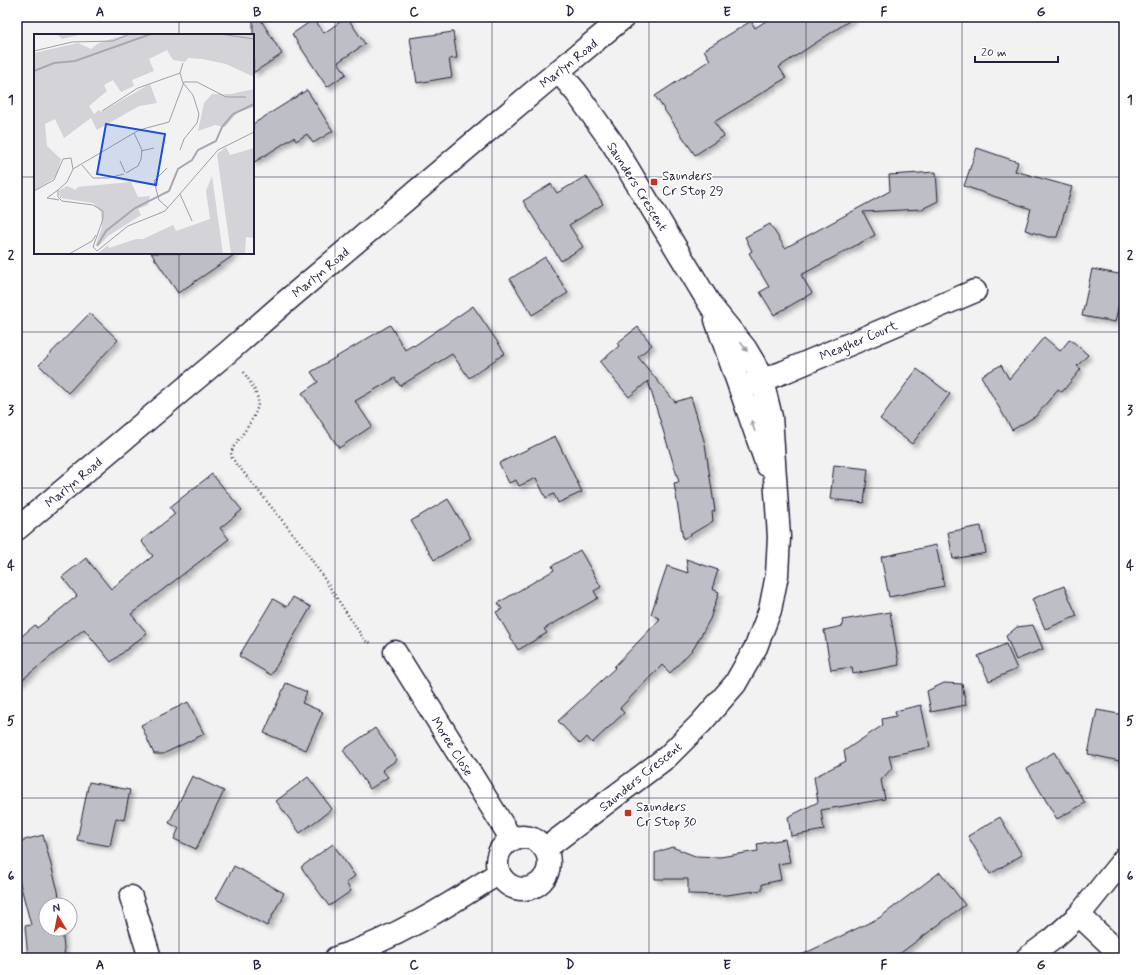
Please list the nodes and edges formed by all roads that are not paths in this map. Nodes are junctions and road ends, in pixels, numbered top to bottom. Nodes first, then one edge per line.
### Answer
1 (624, 17) edge
2 (558, 71) junction
3 (974, 291) dead end
4 (711, 306) junction
5 (762, 380) junction
6 (740, 388) junction
7 (775, 490) junction
8 (17, 529) edge
9 (394, 652) road end
10 (512, 840) junction
11 (545, 849) junction
12 (1124, 859) edge
13 (499, 873) junction
14 (131, 897) dead end
15 (1079, 915) junction
16 (150, 958) edge
17 (336, 958) edge
18 (1027, 958) edge
19 (1121, 958) edge

1 - 2 street, Marlyn Road
2 - 4 street, Saunders Crescent
2 - 8 street, Marlyn Road
3 - 5 street, Meagher Court
4 -> 5 street, Saunders Crescent
4 - 6 street, Saunders Crescent
5 - 6 street, Meagher Court
5 - 7 street, Saunders Crescent
7 -> 6 street, Saunders Crescent
7 - 11 street, Saunders Crescent
9 - 10 street, Moree Close
10 - 11 street
10 - 13 street
11 - 13 street
12 - 15 street
13 - 17 street
14 - 16 street
15 - 18 street
15 - 19 street

